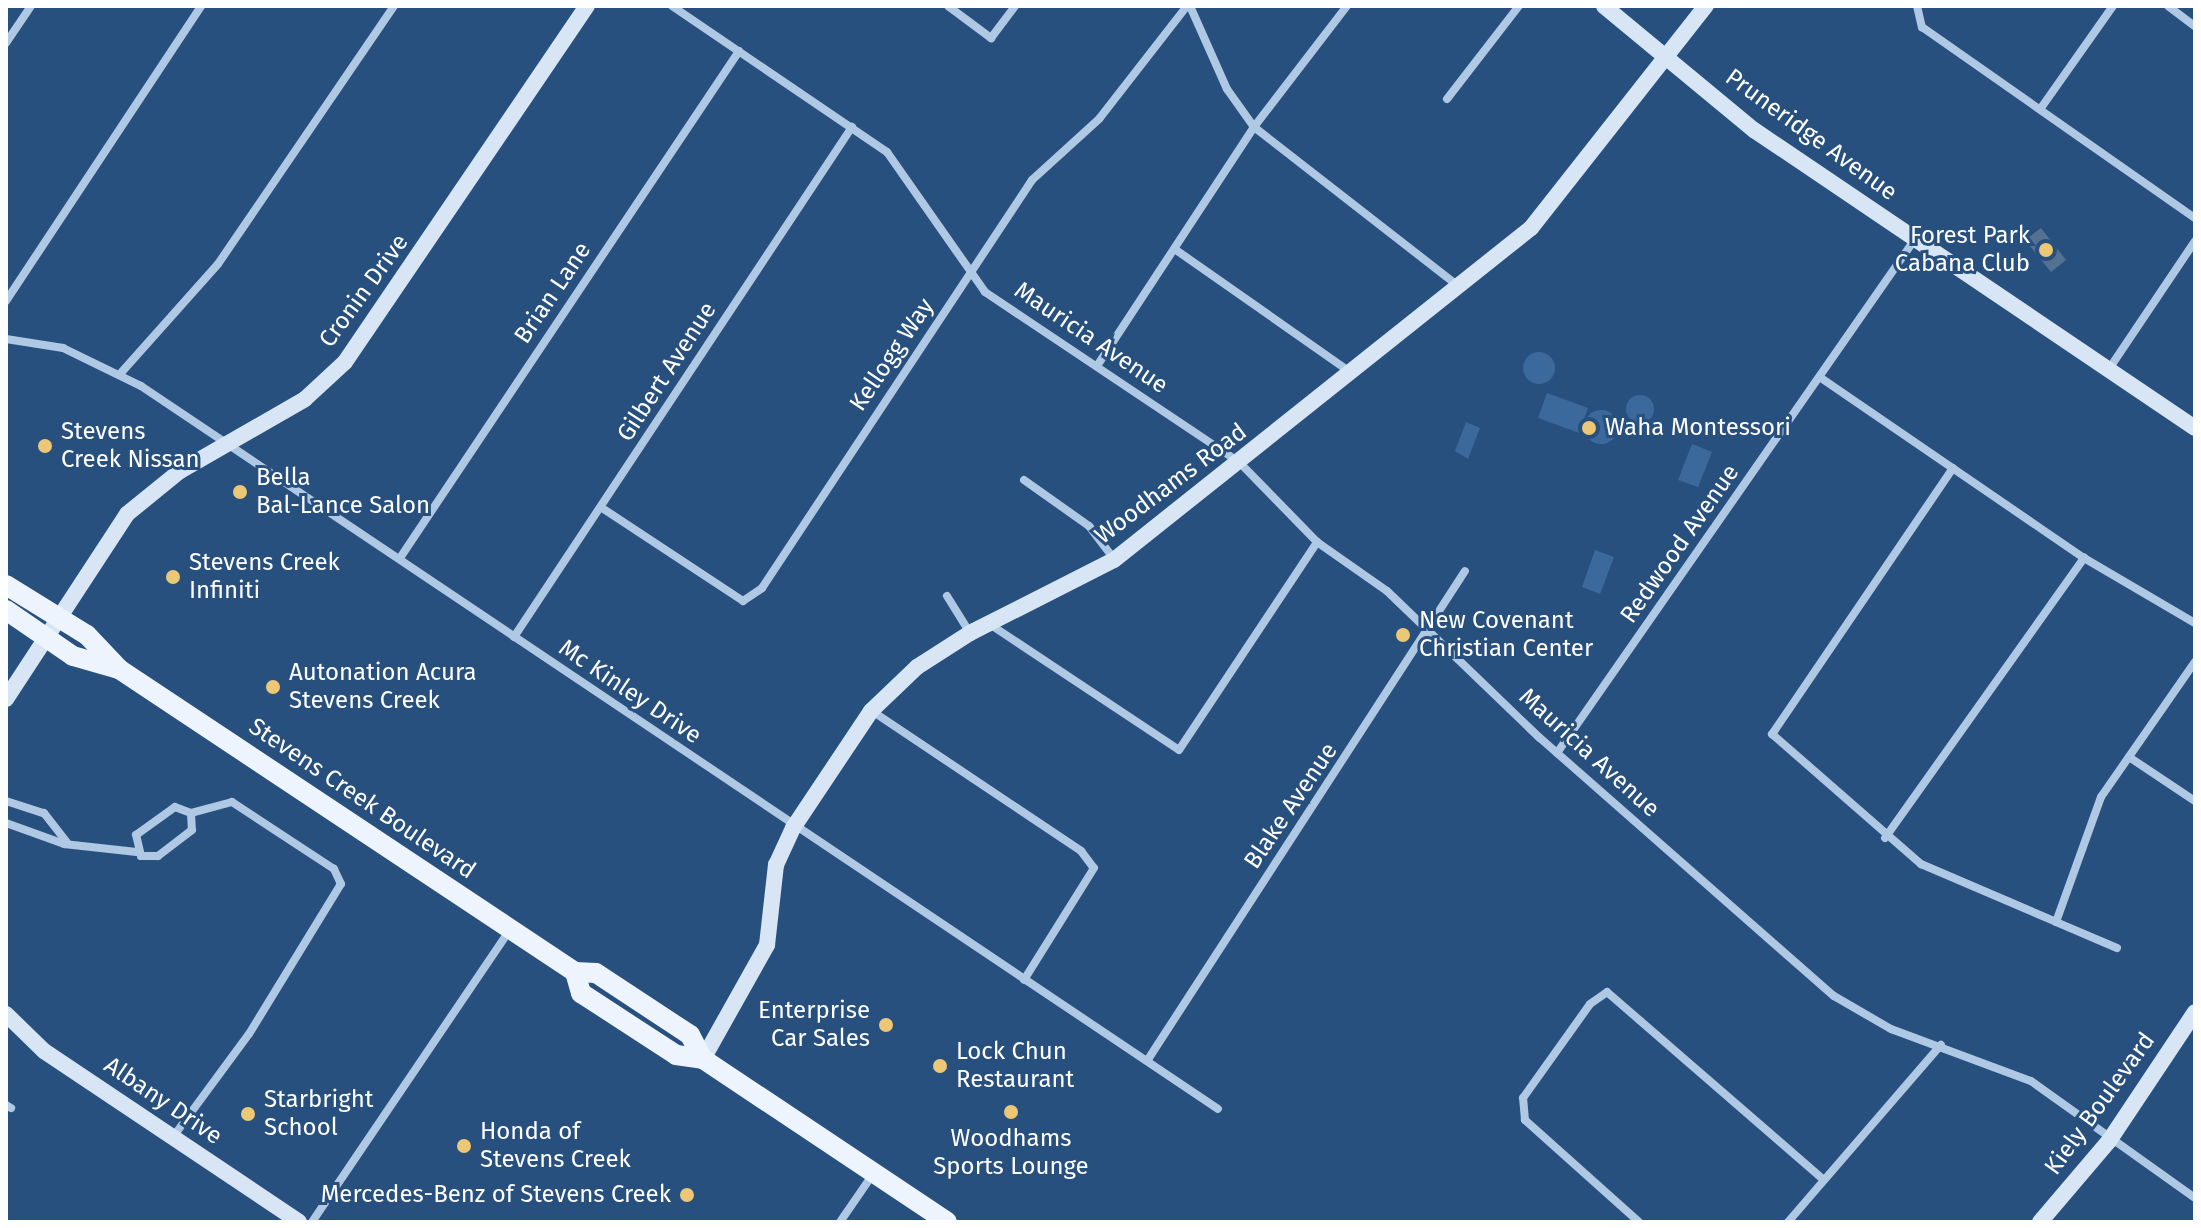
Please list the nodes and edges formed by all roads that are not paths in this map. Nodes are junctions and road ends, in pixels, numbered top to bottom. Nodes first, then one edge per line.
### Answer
1 (31, 6) edge
2 (201, 6) edge
3 (394, 6) edge
4 (587, 6) edge
5 (672, 6) edge
6 (948, 6) edge
7 (1015, 6) edge
8 (1188, 6) edge
9 (1347, 6) edge
10 (1519, 6) edge
11 (1604, 6) edge
12 (1706, 6) edge
13 (2113, 6) edge
14 (2168, 6) edge
15 (1916, 9) edge
16 (2195, 26) edge
17 (6, 43) edge
18 (739, 51) junction
19 (1667, 58) junction
20 (1447, 99) dead end
21 (2041, 108) junction
22 (852, 127) junction
23 (1254, 127) junction
24 (2195, 218) edge
25 (1915, 238) junction
26 (2195, 241) edge
27 (1176, 250) junction
28 (970, 274) junction
29 (1459, 286) junction
30 (6, 301) edge
31 (6, 339) edge
32 (1097, 366) junction
33 (2109, 369) junction
34 (1351, 372) junction
35 (120, 374) junction
36 (1821, 378) junction
37 (2195, 428) edge
38 (230, 447) junction
39 (1240, 463) junction
40 (1953, 468) junction
41 (1024, 480) dead end
42 (602, 508) junction
43 (1317, 542) junction
44 (400, 558) junction
45 (2084, 558) junction
46 (1114, 560) junction
47 (1465, 571) dead end
48 (6, 585) edge
49 (947, 596) dead end
50 (6, 610) edge
51 (57, 615) junction
52 (988, 622) junction
53 (2195, 623) edge
54 (970, 633) junction
55 (1430, 633) junction
56 (43, 636) junction
57 (514, 637) junction
58 (2195, 662) edge
59 (119, 669) junction
60 (6, 699) edge
61 (871, 711) junction
62 (1557, 753) junction
63 (2129, 757) junction
64 (6, 801) edge
65 (2195, 801) edge
66 (191, 813) junction
67 (51, 821) junction
68 (6, 823) edge
69 (793, 828) junction
70 (42, 832) junction
71 (1885, 838) junction
72 (71, 844) junction
73 (137, 852) junction
74 (2056, 922) junction
75 (511, 929) junction
76 (2117, 948) dead end
77 (1024, 980) junction
78 (2195, 1012) edge
79 (6, 1014) edge
80 (1941, 1045) junction
81 (703, 1059) junction
82 (1147, 1061) junction
83 (1218, 1109) dead end
84 (173, 1137) junction
85 (2109, 1141) junction
86 (873, 1174) junction
87 (1824, 1180) junction
88 (2195, 1198) edge
89 (299, 1222) edge
90 (312, 1222) edge
91 (840, 1222) edge
92 (947, 1222) edge
93 (1639, 1222) edge
94 (1788, 1222) edge
95 (2040, 1222) edge

1 - 17 street
2 - 30 street
3 - 35 street
4 - 38 street, Cronin Drive
5 - 18 street, Mauricia Avenue
6 - 7 street
8 - 23 street
8 - 28 street, Kellogg Way
9 - 23 street
10 - 20 street
11 - 19 street, Pruneridge Avenue
12 - 19 street, Woodhams Road
13 - 21 street
14 - 16 street
15 - 21 street
18 - 22 street, Mauricia Avenue
18 - 44 street, Brian Lane
19 - 25 street, Pruneridge Avenue
19 - 29 street, Woodhams Road
21 - 24 street
22 - 28 street, Mauricia Avenue
22 - 42 street, Gilbert Avenue
23 - 27 street
23 - 29 street
25 - 33 street, Pruneridge Avenue
25 - 36 street, Redwood Avenue
26 - 33 street
27 - 32 street
27 - 34 street
28 - 32 street, Mauricia Avenue
28 - 42 street, Kellogg Way
29 - 34 street, Woodhams Road
31 - 35 street, Mc Kinley Drive
32 - 39 street, Mauricia Avenue
33 - 37 street, Pruneridge Avenue
34 - 39 street, Woodhams Road
35 - 38 street, Mc Kinley Drive
36 - 40 street
36 - 62 street, Redwood Avenue
38 - 44 street, Mc Kinley Drive
38 - 51 street, Cronin Drive
39 - 43 street, Mauricia Avenue
39 - 46 street, Woodhams Road
40 - 45 street
40 - 71 street
41 - 46 street
42 - 57 street, Gilbert Avenue
43 - 52 street
43 - 55 street, Mauricia Avenue
44 - 57 street, Mc Kinley Drive
45 - 53 street
45 - 71 street
46 - 52 street, Woodhams Road
47 - 55 street, Blake Avenue
48 - 51 main road, Stevens Creek Boulevard
49 - 54 street
50 - 56 main road, Stevens Creek Boulevard
51 - 56 street
51 - 59 main road, Stevens Creek Boulevard
52 - 54 street, Woodhams Road
54 - 61 street, Woodhams Road
55 - 62 street, Mauricia Avenue
55 - 82 street, Blake Avenue
56 - 59 main road, Stevens Creek Boulevard
56 - 60 street
57 - 69 street, Mc Kinley Drive
58 - 63 street
59 - 75 main road, Stevens Creek Boulevard
61 - 69 street, Woodhams Road
61 - 77 street
62 - 80 street, Mauricia Avenue
63 - 65 street
63 - 74 street
64 - 67 street
66 - 73 street
66 - 73 street
66 - 84 street
67 - 70 street
67 - 72 street
68 - 70 street
69 - 77 street, Mc Kinley Drive
69 - 81 street, Woodhams Road
70 - 72 street
71 - 74 street
72 - 73 street
74 - 76 street
75 - 81 main road, Stevens Creek Boulevard
75 - 90 street
77 - 82 street, Mc Kinley Drive
78 - 85 street, Kiely Boulevard
79 - 84 street, Albany Drive
80 - 85 street, Mauricia Avenue
80 - 87 street
81 - 86 main road, Stevens Creek Boulevard
82 - 83 street, Mc Kinley Drive
84 - 89 street, Albany Drive
85 - 88 street, Mauricia Avenue
85 - 95 street, Kiely Boulevard
86 - 91 street
86 - 92 main road, Stevens Creek Boulevard
87 - 93 street
87 - 94 street

